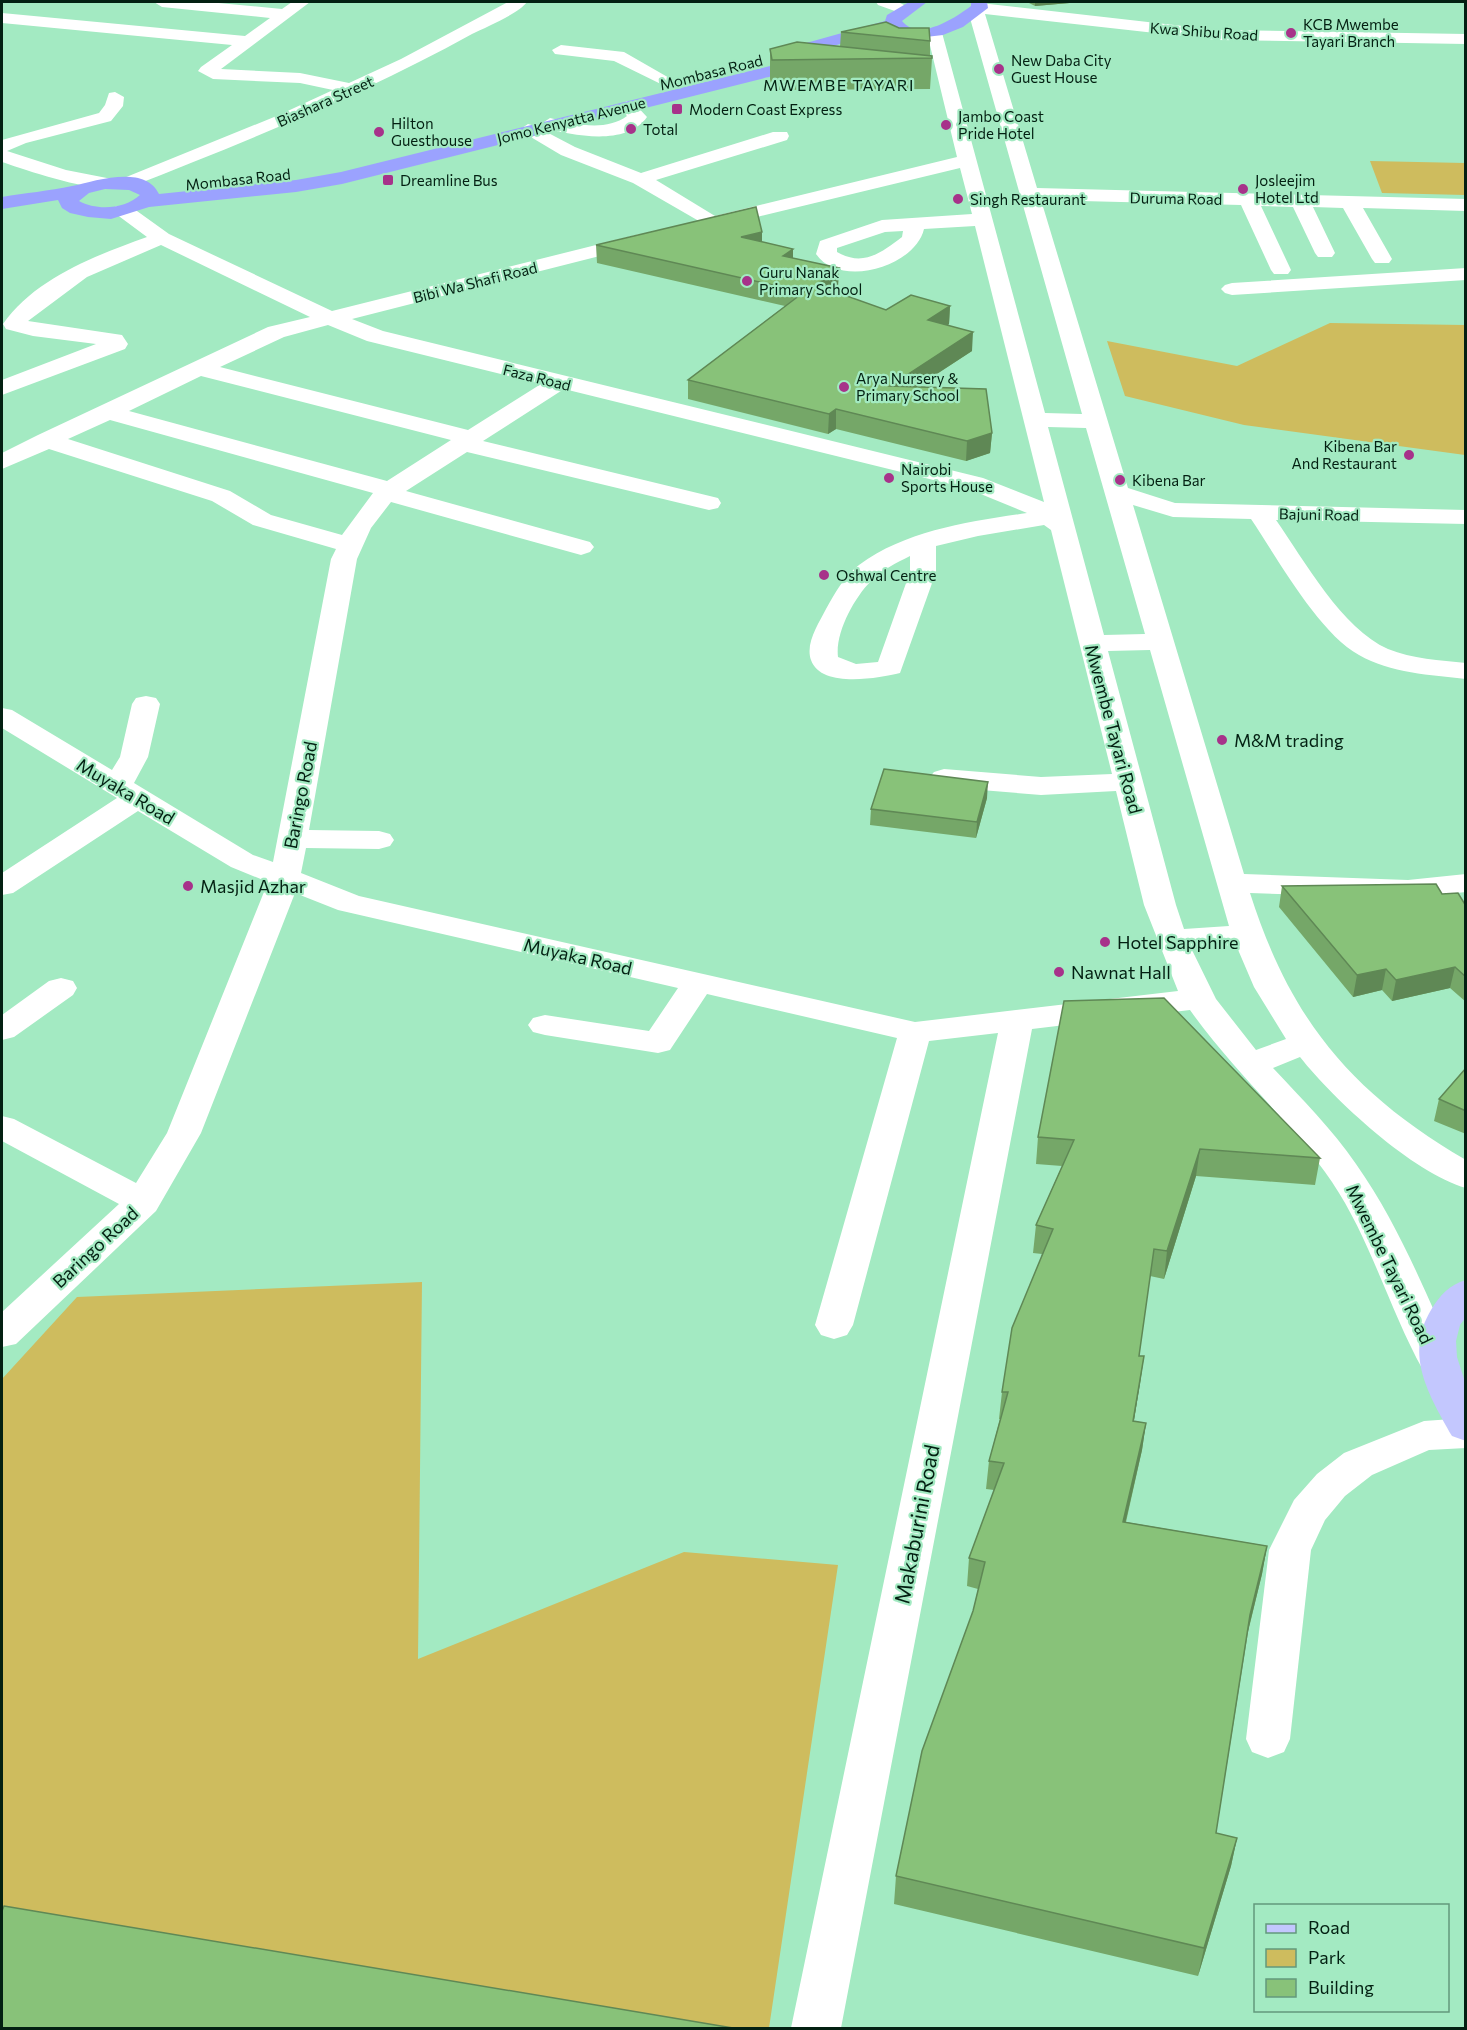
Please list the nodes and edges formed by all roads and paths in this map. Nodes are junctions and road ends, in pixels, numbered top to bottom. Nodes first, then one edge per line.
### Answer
1 (162, 2) edge
2 (302, 2) edge
3 (519, 2) edge
4 (884, 2) edge
5 (978, 7) edge
6 (906, 12) edge
7 (285, 14) junction
8 (2, 18) edge
9 (930, 33) junction
10 (1466, 39) edge
11 (248, 41) junction
12 (561, 50) dead end
13 (795, 65) junction
14 (829, 71) edge
15 (669, 83) junction
16 (352, 89) junction
17 (115, 97) dead end
18 (528, 130) junction
19 (780, 136) dead end
20 (984, 143) junction
21 (2, 147) edge
22 (2, 156) edge
23 (640, 179) junction
24 (128, 189) junction
25 (1029, 194) junction
26 (75, 199) junction
27 (1248, 200) junction
28 (1300, 201) junction
29 (1350, 202) junction
30 (2, 203) edge
31 (1466, 205) edge
32 (123, 210) junction
33 (2, 217) edge
34 (983, 219) junction
35 (711, 222) junction
36 (915, 224) dead end
37 (688, 228) edge
38 (665, 234) edge
39 (162, 237) junction
40 (1325, 253) dead end
41 (1382, 259) dead end
42 (1021, 260) junction
43 (1281, 270) dead end
44 (1466, 274) edge
45 (1232, 289) dead end
46 (331, 319) junction
47 (197, 368) junction
48 (558, 382) junction
49 (2, 388) edge
50 (108, 412) junction
51 (1035, 420) junction
52 (1096, 421) junction
53 (2, 437) edge
54 (466, 440) junction
55 (38, 444) junction
56 (2, 462) edge
57 (1047, 468) junction
58 (974, 483) junction
59 (389, 492) junction
60 (1116, 492) junction
61 (709, 503) dead end
62 (1173, 510) junction
63 (1259, 513) junction
64 (1466, 516) edge
65 (1056, 521) junction
66 (1125, 525) junction
67 (923, 541) junction
68 (351, 545) junction
69 (581, 547) dead end
70 (1160, 642) junction
71 (1092, 643) junction
72 (1466, 671) edge
73 (146, 704) dead end
74 (6, 724) edge
75 (134, 757) junction
76 (93, 771) junction
77 (917, 774) edge
78 (1128, 782) junction
79 (128, 792) junction
80 (292, 839) junction
81 (380, 840) dead end
82 (285, 878) junction
83 (1231, 883) junction
84 (1466, 884) edge
85 (2, 885) edge
86 (1247, 935) junction
87 (1173, 939) junction
88 (698, 983) junction
89 (61, 988) dead end
90 (1199, 999) junction
91 (1017, 1019) junction
92 (545, 1025) dead end
93 (2, 1030) edge
94 (915, 1032) junction
95 (1307, 1043) junction
96 (1251, 1064) junction
97 (2, 1127) edge
98 (1466, 1176) edge
99 (143, 1202) junction
100 (1466, 1293) edge
101 (834, 1325) dead end
102 (2, 1334) edge
103 (1449, 1387) edge
104 (1466, 1426) edge
105 (1466, 1433) edge
106 (1268, 1739) dead end
107 (816, 2028) edge

1 - 7 street
2 - 7 street
3 - 16 street, Biashara Street
4 - 6 street
5 - 9 highway, Jomo Kenyatta Avenue
5 - 10 street, Kwa Shibu Road
5 - 20 street, Mwembe Tayari Road
6 - 9 highway
6 - 15 highway, Mombasa Road
7 - 11 street
8 - 11 street
9 - 13 highway, Jomo Kenyatta Avenue
9 - 20 street, Mwembe Tayari Road
11 - 16 street
12 - 15 street
13 - 14 street
13 - 18 highway, Jomo Kenyatta Avenue
15 - 24 highway, Mombasa Road
16 - 24 street, Biashara Street
17 - 21 street
18 - 23 street
18 - 24 highway, Jomo Kenyatta Avenue
19 - 23 street
20 - 25 street, Mwembe Tayari Road
20 - 34 street, Mwembe Tayari Road
20 - 35 street
22 - 24 street
23 - 35 street
24 - 26 highway, Jomo Kenyatta Avenue
24 - 32 highway, Jomo Kenyatta Avenue
25 - 27 street, Duruma Road
25 - 42 street, Mwembe Tayari Road
26 - 30 highway
26 - 32 highway, Jomo Kenyatta Avenue
26 - 33 highway
27 - 28 street, Duruma Road
27 - 43 street
28 - 29 street, Duruma Road
28 - 40 street
29 - 31 street, Duruma Road
29 - 41 street
32 - 39 street, Faza Road
34 - 36 street
34 - 42 street, Mwembe Tayari Road
35 - 37 street
38 - 46 street, Bibi Wa Shafi Road
39 - 46 street, Faza Road
39 - 49 street
42 - 51 street, Mwembe Tayari Road
42 - 52 street, Mwembe Tayari Road
44 - 45 street
46 - 47 street, Bibi Wa Shafi Road
46 - 48 street, Faza Road
47 - 50 street, Bibi Wa Shafi Road
47 - 54 street
48 - 54 street, Baringo Road
48 - 58 street, Faza Road
50 - 55 street, Bibi Wa Shafi Road
50 - 59 street
51 - 52 street
51 - 57 street, Mwembe Tayari Road
52 - 60 street, Mwembe Tayari Road
53 - 55 street
54 - 59 street, Baringo Road
54 - 61 street
55 - 56 street, Bibi Wa Shafi Road
55 - 68 street
57 - 58 street
57 - 65 street, Mwembe Tayari Road
58 - 65 street
59 - 68 street, Baringo Road
59 - 69 street
60 - 62 street, Bajuni Road
60 - 66 street, Mwembe Tayari Road
62 - 63 street, Bajuni Road
62 - 66 street, Bajuni Road
63 - 64 street, Bajuni Road
63 - 72 street
65 - 67 street
65 - 71 street, Mwembe Tayari Road
66 - 70 street, Mwembe Tayari Road
67 - 67 street
68 - 80 street, Baringo Road
70 - 71 street
70 - 83 street, Mwembe Tayari Road
71 - 78 street, Mwembe Tayari Road
73 - 75 street
74 - 76 street, Muyaka Road
75 - 76 street
75 - 79 street
76 - 79 street, Muyaka Road
77 - 78 street
78 - 87 street, Mwembe Tayari Road
79 - 82 street, Muyaka Road
79 - 85 street
80 - 81 street
80 - 82 street, Baringo Road
82 - 88 street, Muyaka Road
82 - 99 street, Baringo Road
83 - 84 street
83 - 86 street, Mwembe Tayari Road
86 - 87 street
86 - 95 street, Mwembe Tayari Road
87 - 90 street, Mwembe Tayari Road
88 - 92 street
88 - 94 street, Muyaka Road
89 - 93 street
90 - 91 street, Muyaka Road
90 - 96 street, Mwembe Tayari Road
91 - 94 street, Muyaka Road
91 - 107 street, Makaburini Road
94 - 101 street
95 - 96 street
95 - 98 street, Mwembe Tayari Road
96 - 103 street, Mwembe Tayari Road
97 - 99 street
99 - 102 street, Baringo Road
100 - 103 main road
103 - 104 main road
105 - 106 street

